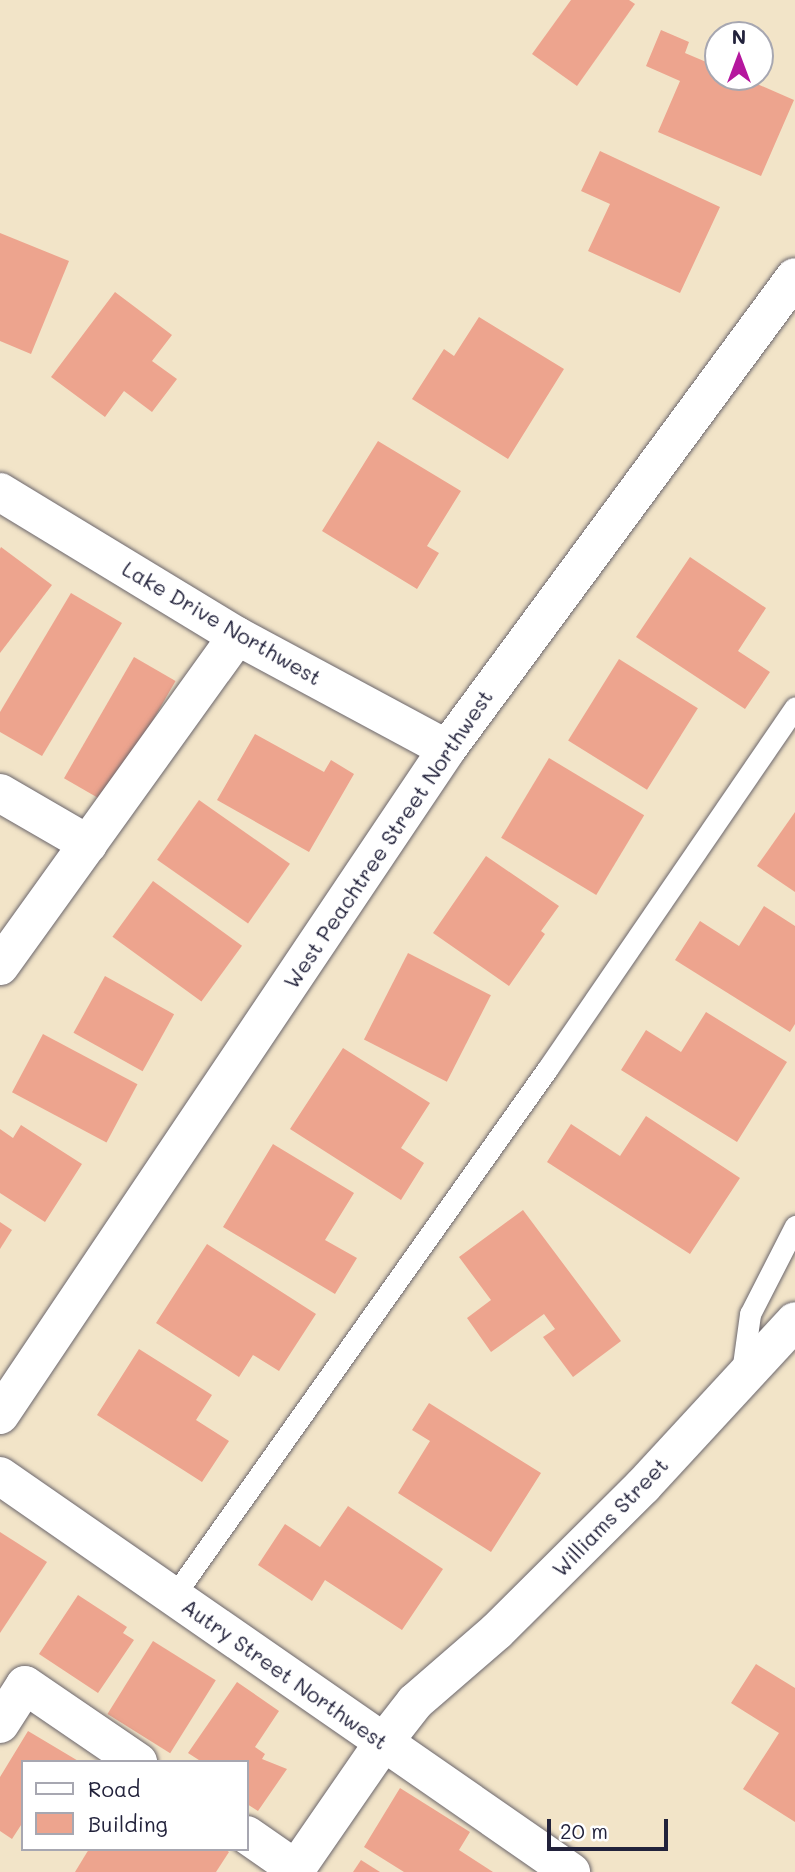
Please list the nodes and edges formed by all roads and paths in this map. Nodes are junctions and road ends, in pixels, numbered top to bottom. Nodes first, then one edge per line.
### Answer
1 (795, 276) edge
2 (0, 492) edge
3 (237, 636) junction
4 (795, 707) edge
5 (447, 749) junction
6 (0, 793) edge
7 (88, 844) junction
8 (0, 966) edge
9 (795, 1226) edge
10 (795, 1321) edge
11 (741, 1377) junction
12 (0, 1415) edge
13 (0, 1476) edge
14 (173, 1597) junction
15 (0, 1724) edge
16 (383, 1743) junction
17 (135, 1760) edge
18 (248, 1836) edge
19 (295, 1870) edge
20 (571, 1872) edge

1 - 5 street, West Peachtree Street Northwest
2 - 3 street, Lake Drive Northwest
3 - 5 street, Lake Drive Northwest
3 - 7 street
4 - 14 lane
5 - 12 street, West Peachtree Street Northwest
6 - 7 street
7 - 8 street
9 - 11 lane
10 - 11 street, Williams Street
11 - 16 street, Williams Street
13 - 14 street, Autry Street Northwest
14 - 16 street, Autry Street Northwest
15 - 17 street
16 - 19 street, Williams Street
16 - 20 street, Autry Street Northwest
18 - 19 street

